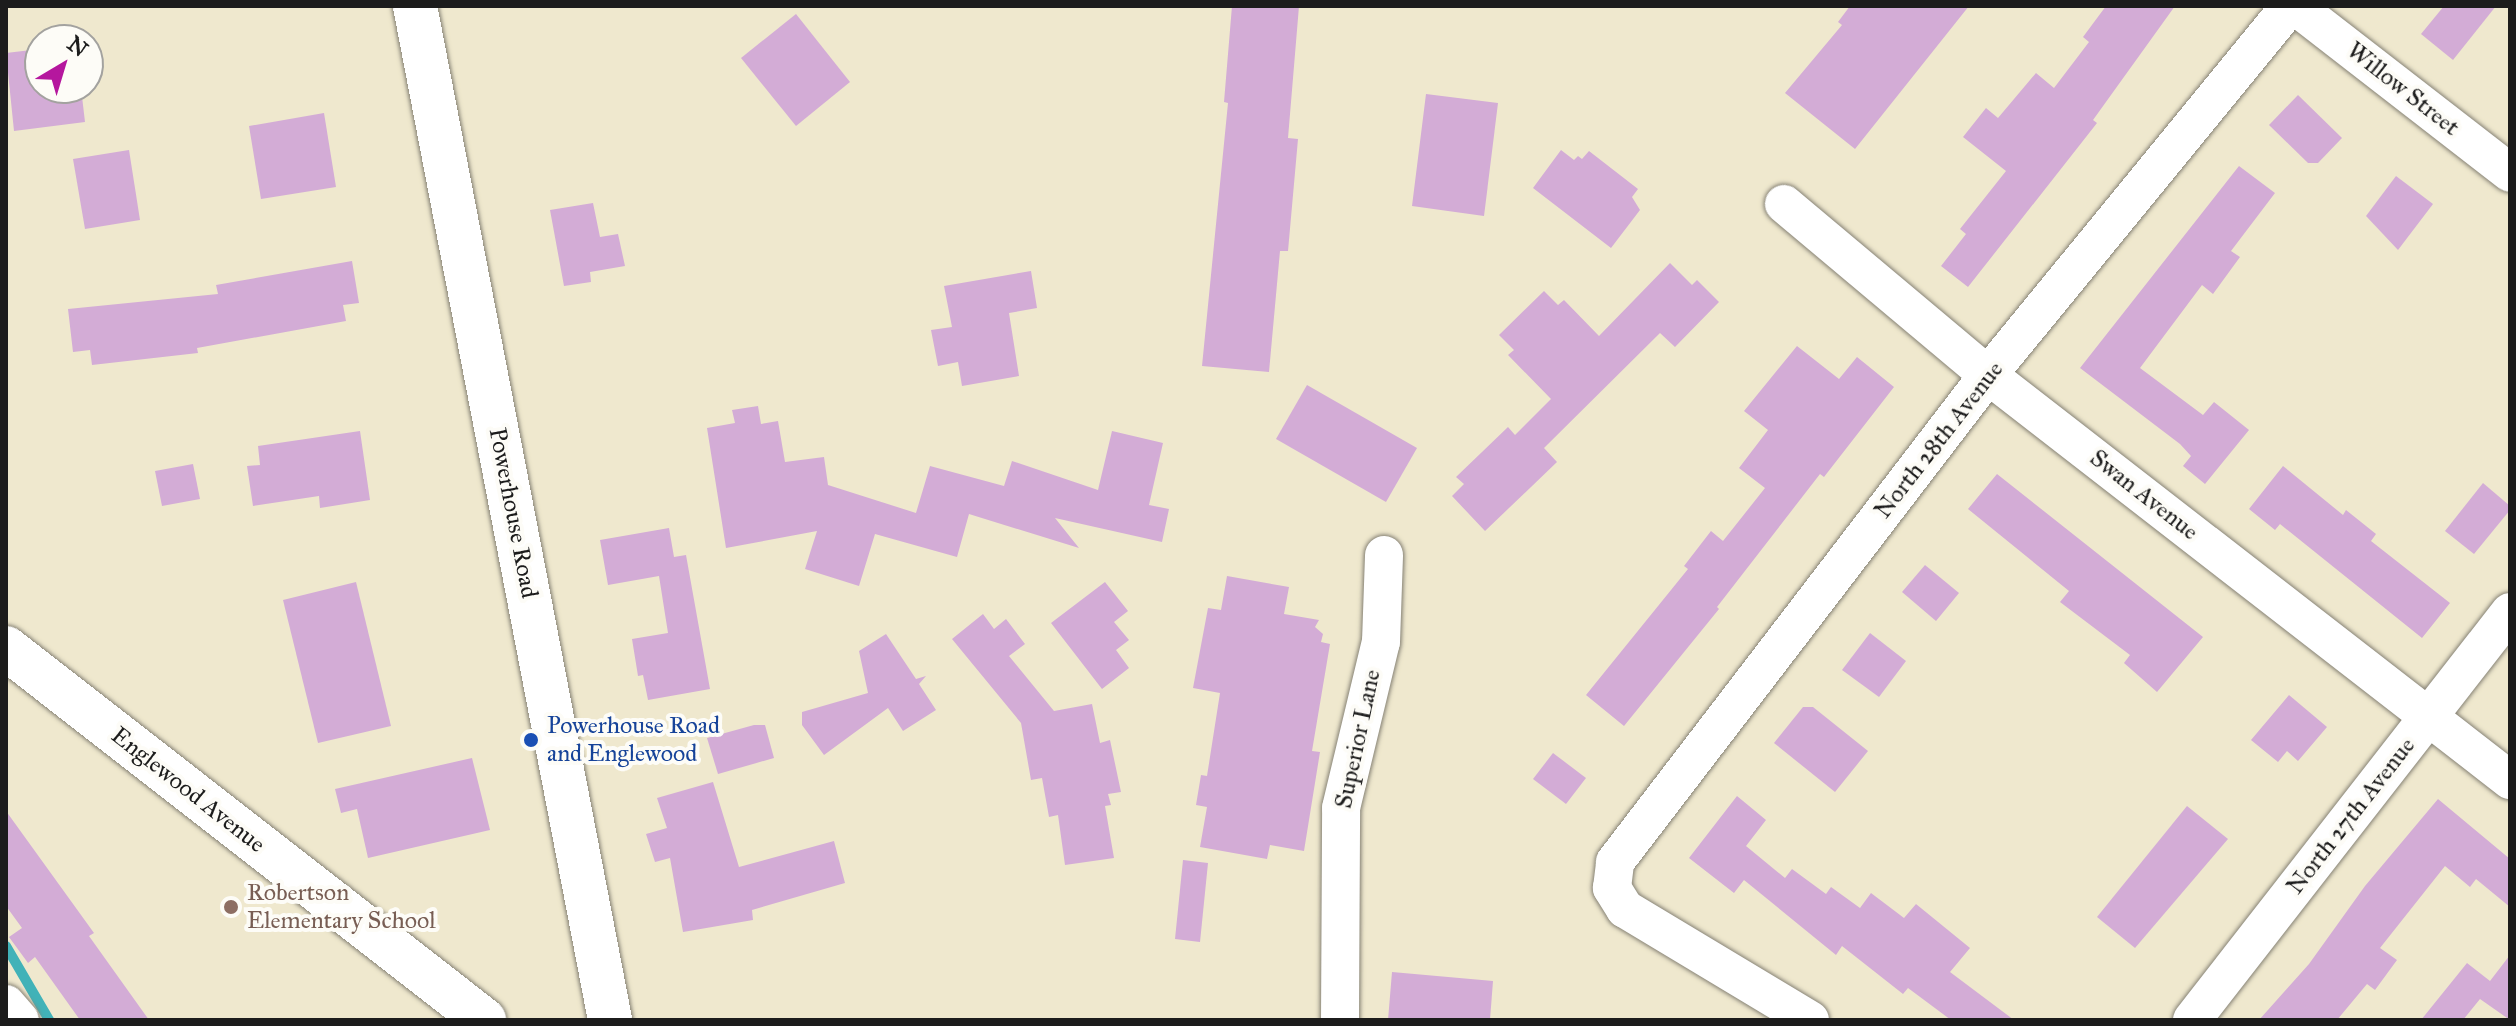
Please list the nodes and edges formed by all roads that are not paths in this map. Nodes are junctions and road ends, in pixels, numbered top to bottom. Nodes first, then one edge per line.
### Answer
1 (415, 6) edge
2 (2292, 6) edge
3 (2510, 173) edge
4 (1784, 204) dead end
5 (1988, 375) junction
6 (1384, 555) dead end
7 (2510, 612) edge
8 (6, 648) edge
9 (2430, 716) junction
10 (2510, 780) edge
11 (6, 1004) edge
12 (20, 1020) edge
13 (484, 1020) edge
14 (610, 1020) edge
15 (1340, 1020) edge
16 (1810, 1020) edge
17 (2192, 1020) edge

1 - 14 street, Powerhouse Road
2 - 3 street, Willow Street
2 - 5 street, North 28th Avenue
4 - 5 street, Swan Avenue
5 - 9 street, Swan Avenue
5 - 16 street, North 28th Avenue
6 - 15 street, Superior Lane
7 - 9 street, North 27th Avenue
8 - 13 street, Englewood Avenue
9 - 10 street, Swan Avenue
9 - 17 street, North 27th Avenue
11 - 12 street

